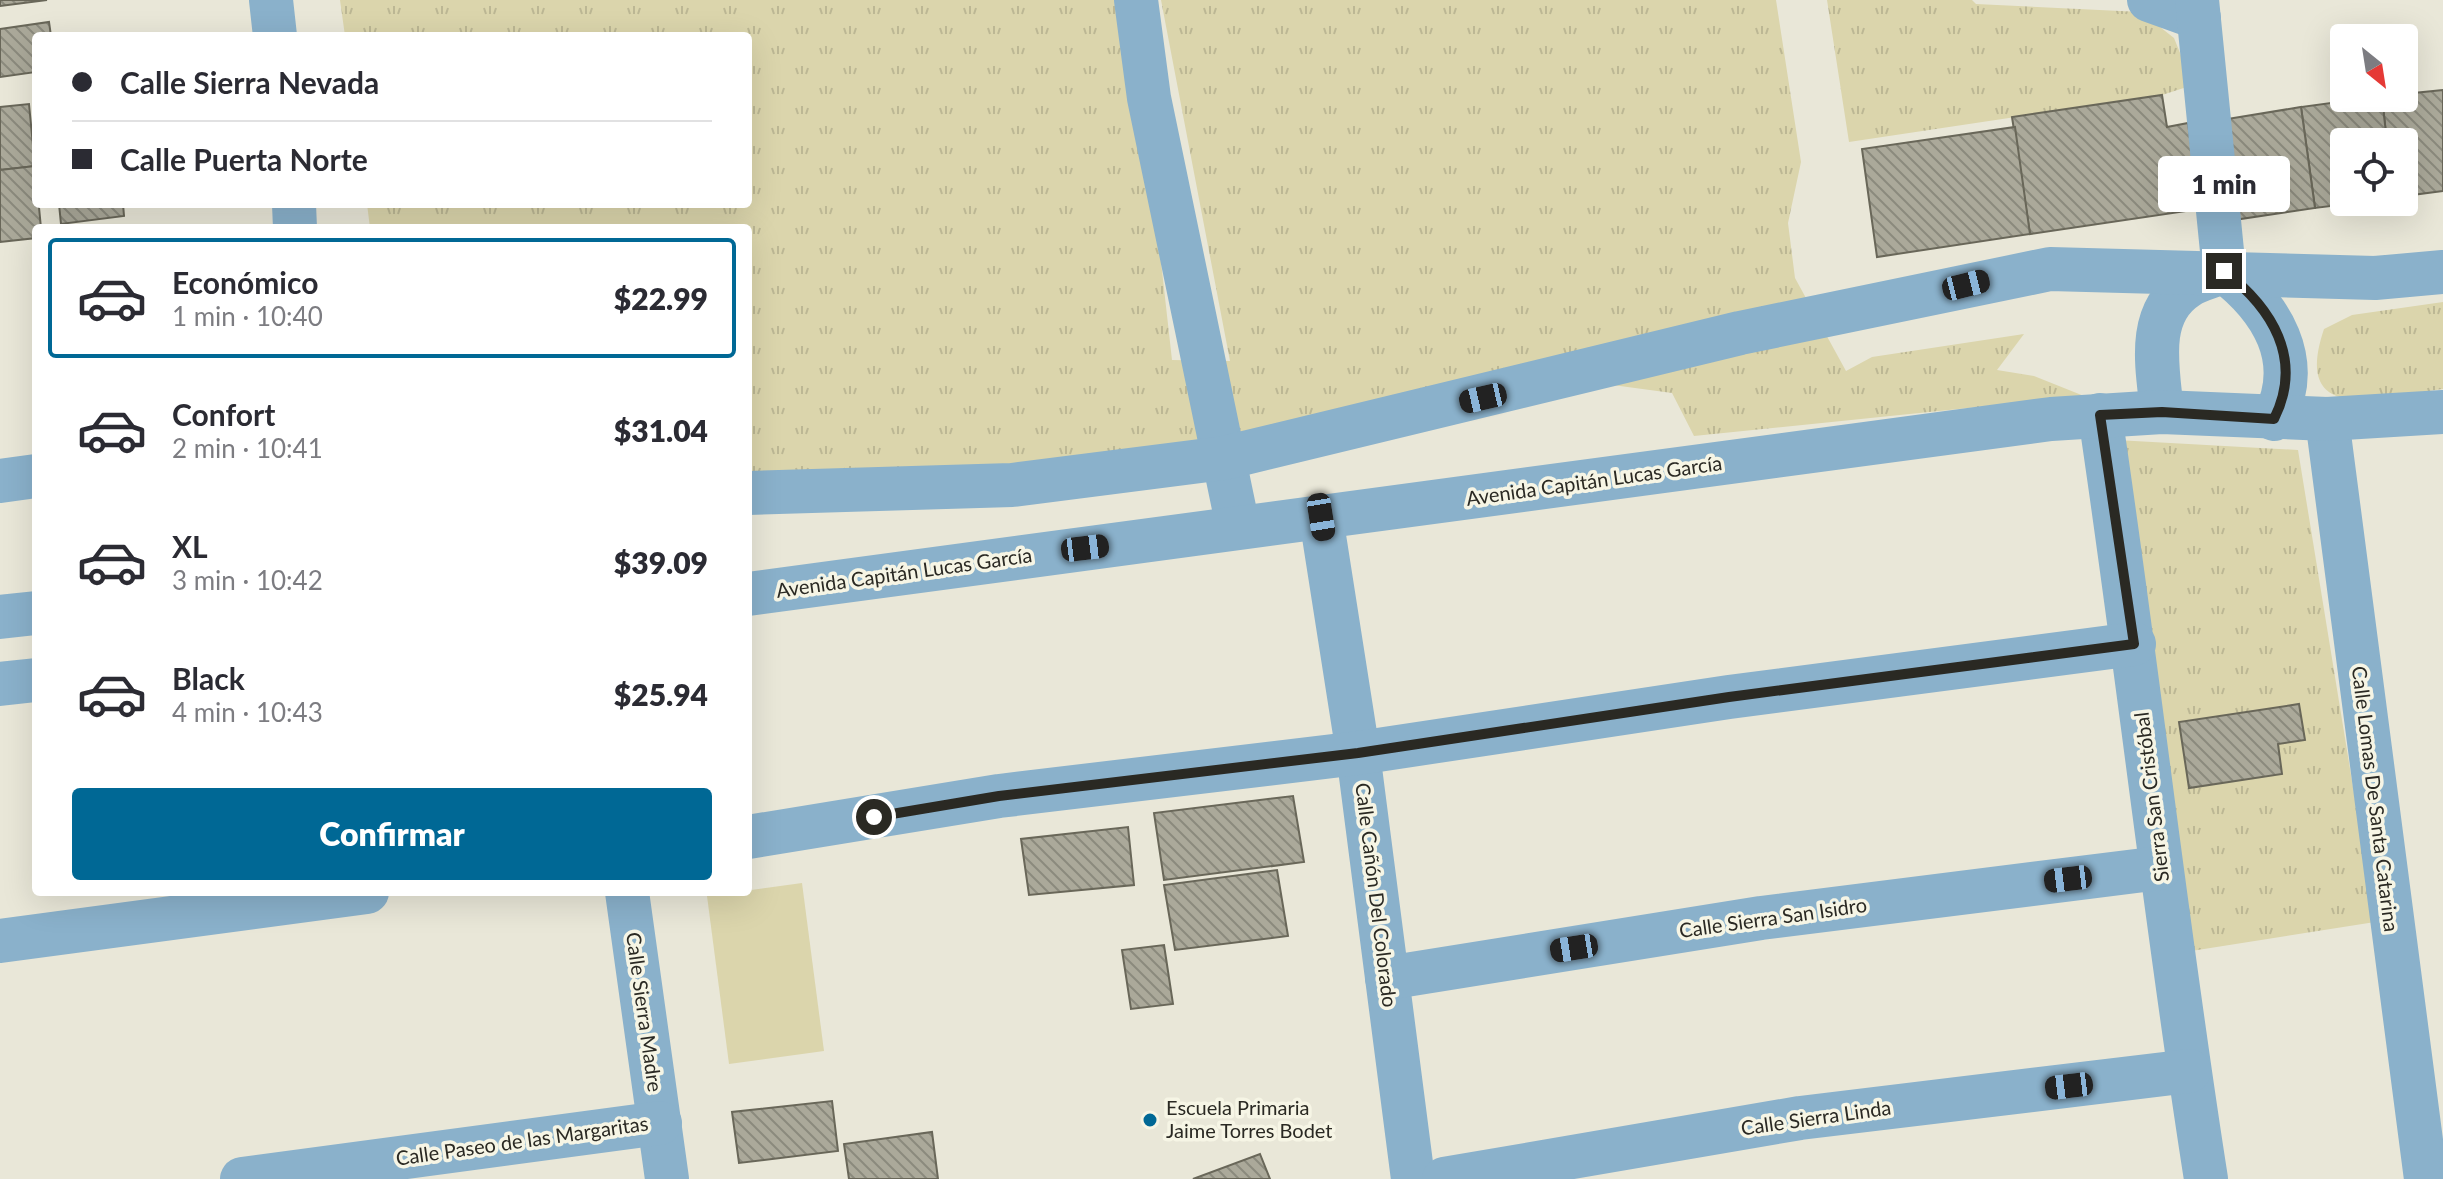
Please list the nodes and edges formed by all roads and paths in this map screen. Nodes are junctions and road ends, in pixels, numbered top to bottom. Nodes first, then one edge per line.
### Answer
1 (271, 0) edge
2 (1136, 0) edge
3 (2149, 0) edge
4 (2198, 9) edge
5 (275, 32) edge
6 (2224, 271) junction
7 (2443, 272) edge
8 (2162, 412) junction
9 (2443, 412) edge
10 (2100, 415) junction
11 (2274, 419) junction
12 (2327, 419) junction
13 (1224, 458) junction
14 (32, 477) edge
15 (0, 481) edge
16 (752, 493) edge
17 (1321, 517) junction
18 (1238, 527) junction
19 (752, 593) edge
20 (32, 613) edge
21 (0, 617) edge
22 (2134, 644) junction
23 (32, 680) edge
24 (0, 684) edge
25 (1358, 753) junction
26 (752, 836) edge
27 (2160, 868) junction
28 (337, 896) edge
29 (628, 896) edge
30 (0, 941) edge
31 (1387, 978) junction
32 (2189, 1071) junction
33 (660, 1123) junction
34 (242, 1179) edge
35 (667, 1179) edge
36 (1413, 1179) edge
37 (1444, 1179) edge
38 (2206, 1179) edge
39 (2426, 1179) edge

1 - 5 street
2 - 13 street
3 - 4 street
4 - 6 street
6 - 7 street
6 - 8 street
6 - 11 street
6 - 13 street
8 - 10 street, Avenida Capitán Lucas García
8 - 11 street, Avenida Capitán Lucas García
9 - 12 street, Avenida Capitán Lucas García
10 - 17 street, Avenida Capitán Lucas García
10 - 22 street, Sierra San Cristóbal
11 - 12 street, Avenida Capitán Lucas García
12 - 39 street, Calle Lomas De Santa Catarina
13 - 16 street
13 - 18 street
14 - 15 street
17 - 18 street, Avenida Capitán Lucas García
17 - 25 street, Calle Cañón Del Colorado
18 - 19 street, Avenida Capitán Lucas García
20 - 21 street
22 - 25 street
22 - 27 street, Sierra San Cristóbal
23 - 24 street
25 - 26 street
25 - 31 street, Calle Cañón Del Colorado
27 - 31 street, Calle Sierra San Isidro
27 - 32 street, Sierra San Cristóbal
28 - 30 street
29 - 33 street, Calle Sierra Madre
31 - 36 street, Calle Cañón Del Colorado
32 - 37 street, Calle Sierra Linda
32 - 38 street, Sierra San Cristóbal
33 - 34 street, Calle Paseo de las Margaritas
33 - 35 street, Calle Sierra Madre

